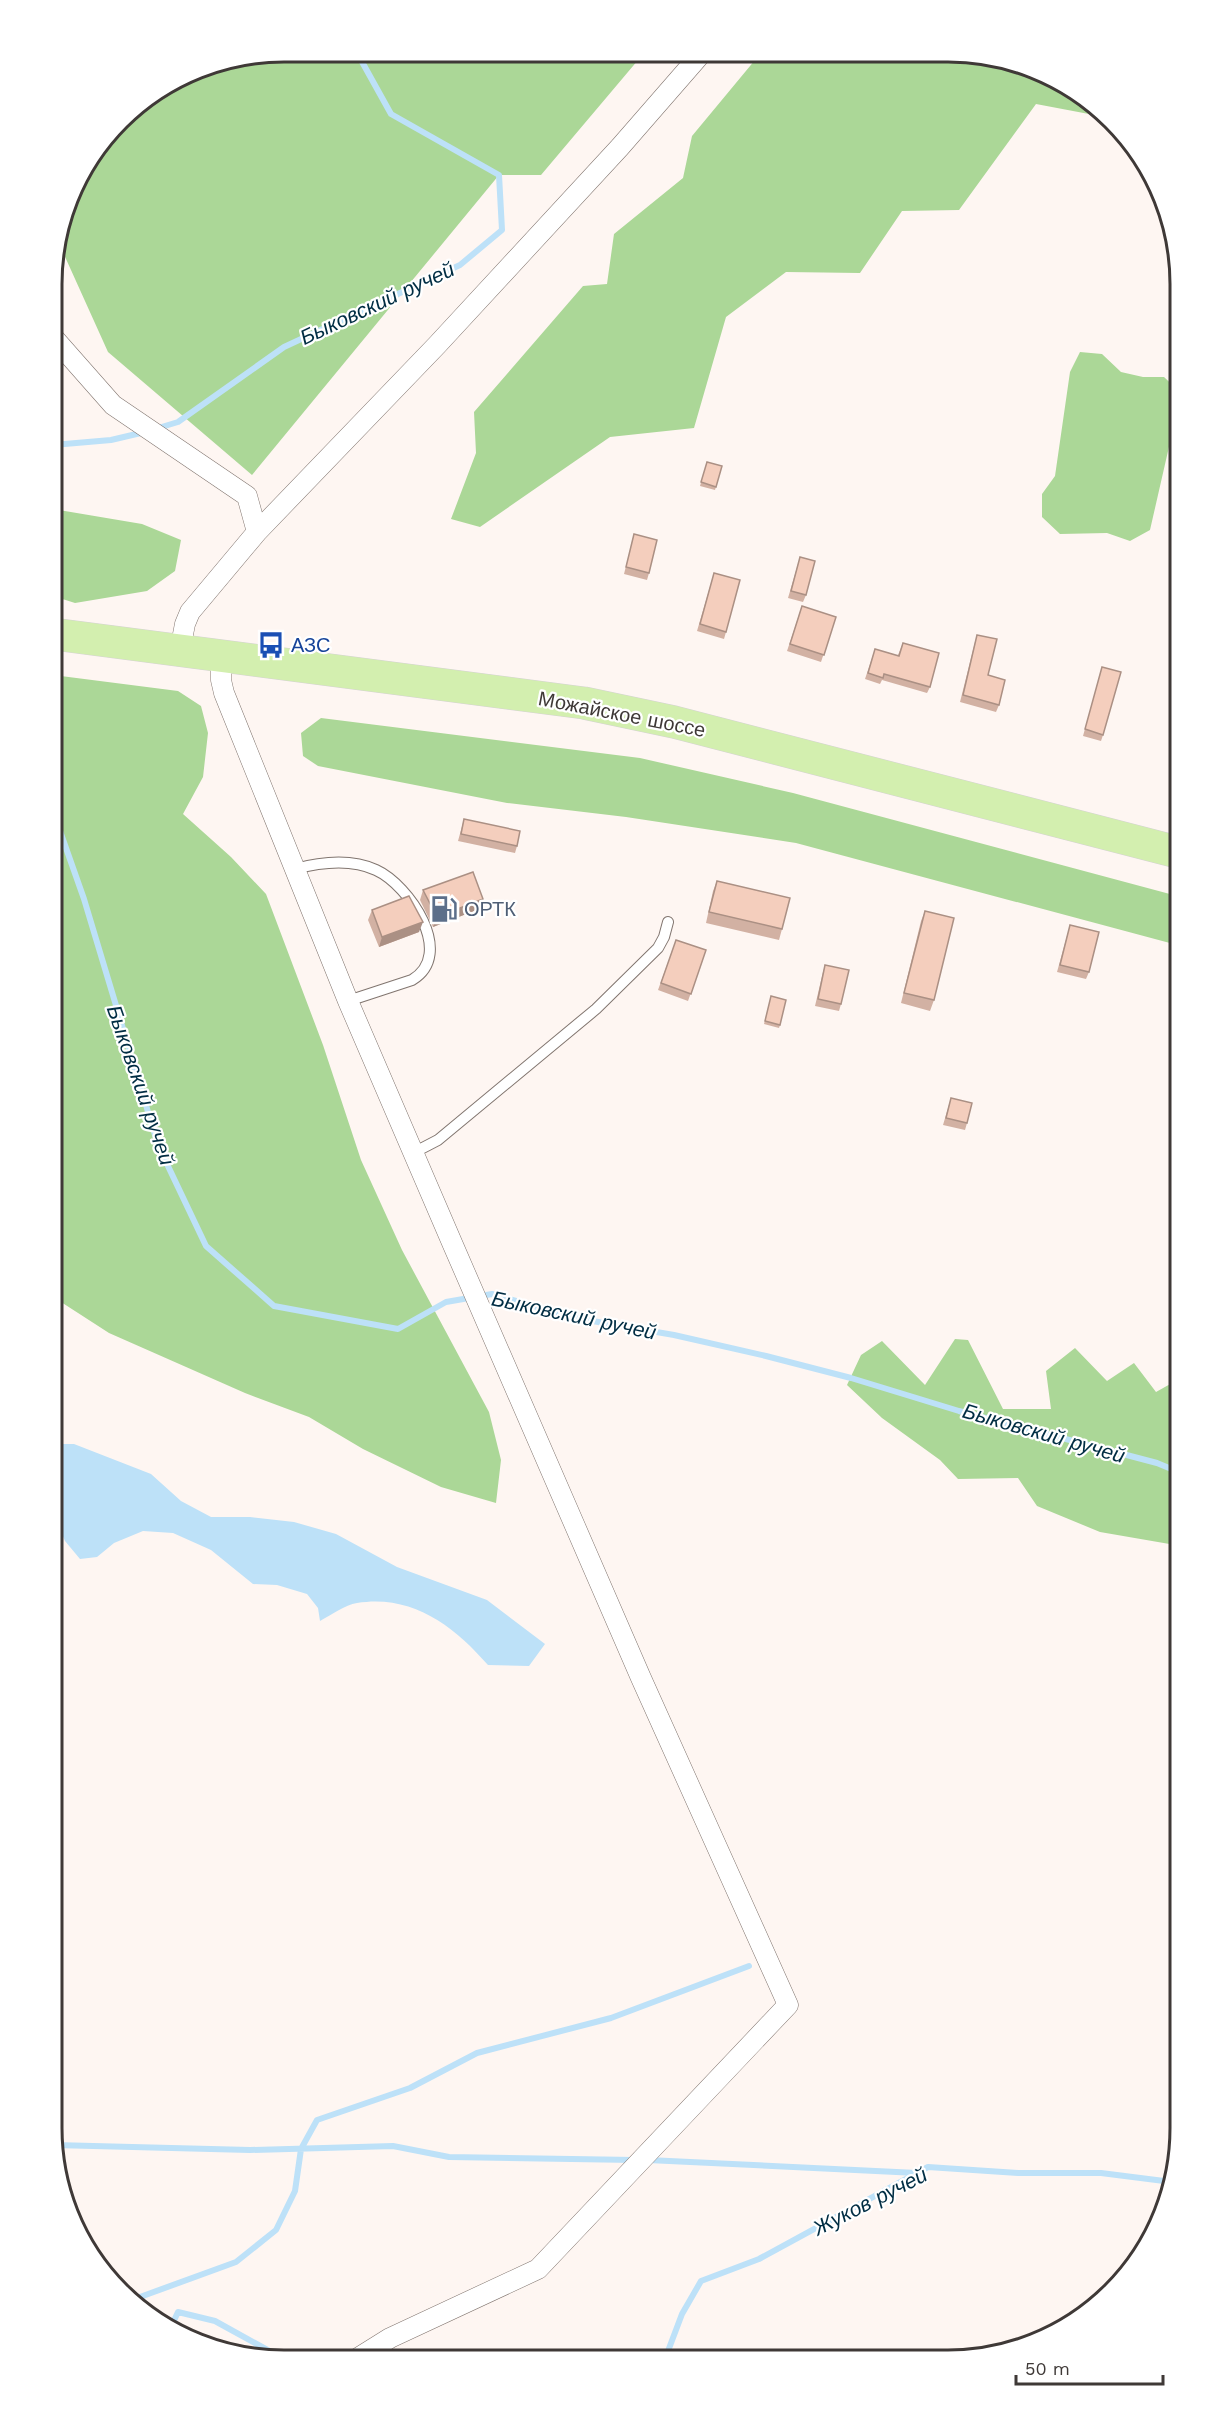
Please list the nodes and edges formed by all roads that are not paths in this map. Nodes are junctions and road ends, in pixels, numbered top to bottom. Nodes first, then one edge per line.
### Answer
1 (694, 62) edge
2 (62, 347) edge
3 (257, 532) junction
4 (62, 635) edge
5 (180, 650) junction
6 (221, 656) junction
7 (1170, 850) edge
8 (295, 869) junction
9 (668, 922) dead end
10 (348, 1001) junction
11 (413, 1153) junction
12 (371, 2350) edge

1 - 3 street
2 - 3 street
3 - 5 street
4 - 5 main road, Можайское шоссе
5 - 6 main road, Можайское шоссе
6 - 7 main road, Можайское шоссе
6 - 8 street
8 - 10 street
8 - 10 lane
9 - 11 lane
10 - 11 street
11 - 12 street

